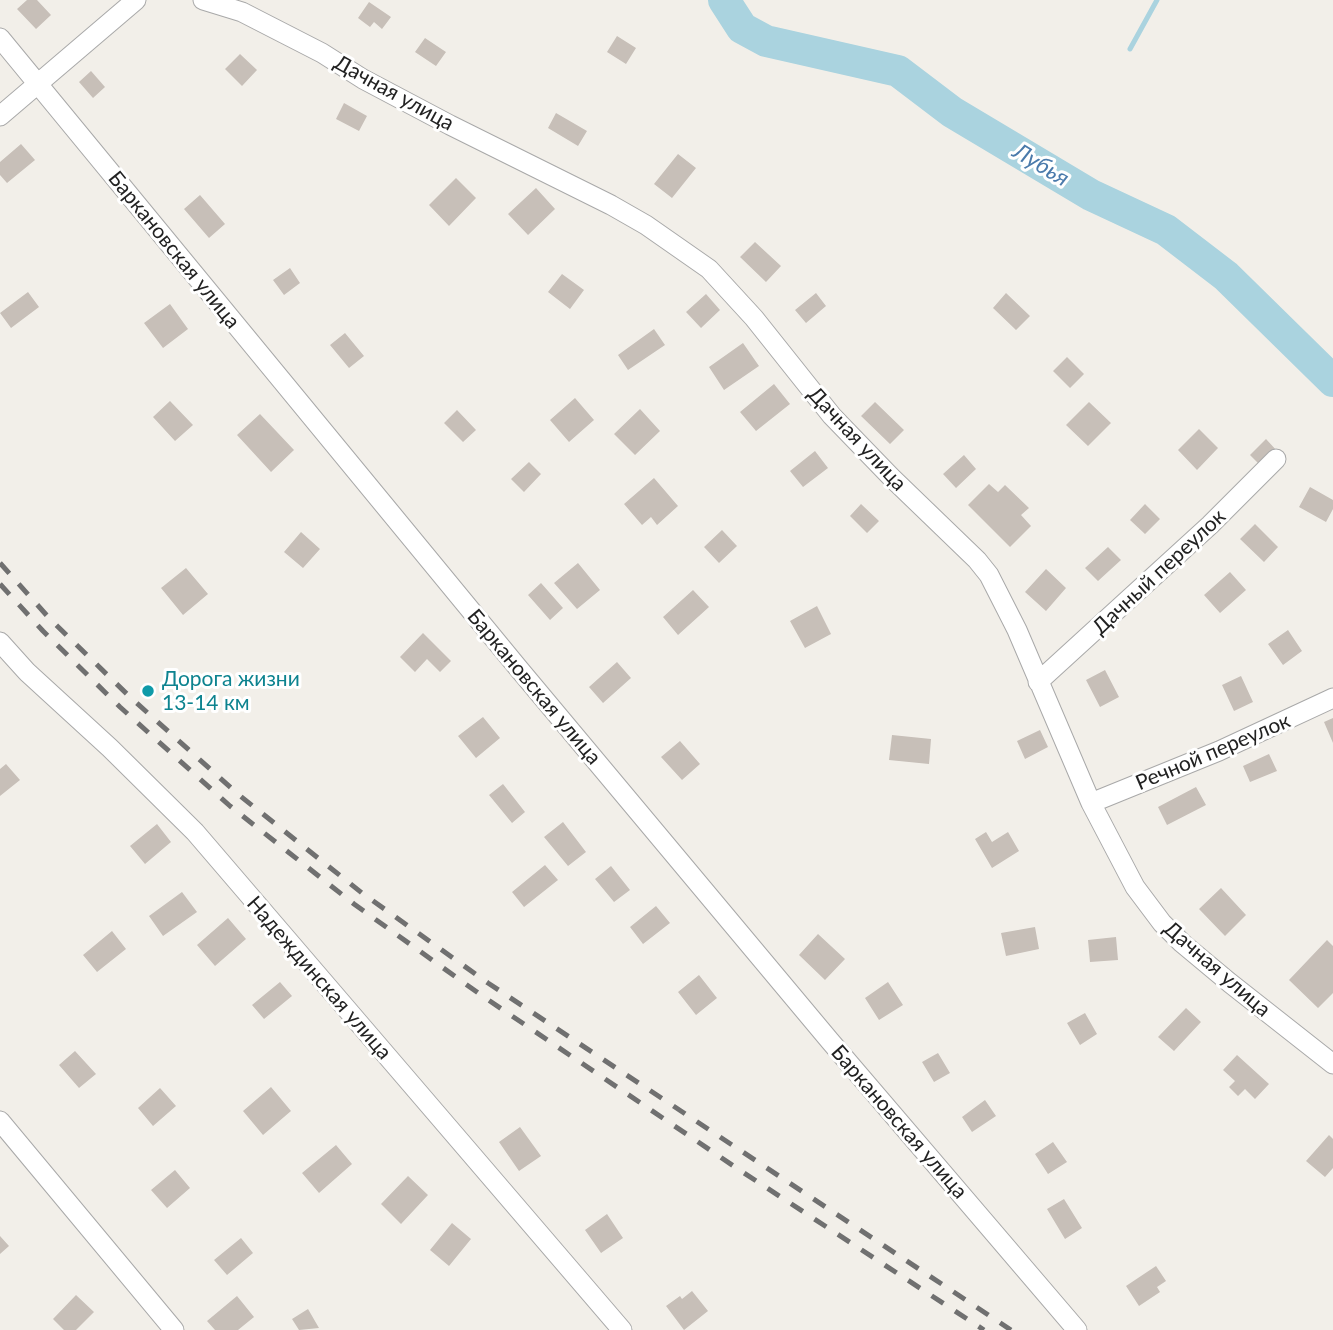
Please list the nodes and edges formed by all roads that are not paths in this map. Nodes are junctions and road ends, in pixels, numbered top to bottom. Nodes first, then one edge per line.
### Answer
1 (136, 0) edge
2 (203, 0) edge
3 (0, 38) edge
4 (38, 84) junction
5 (0, 116) edge
6 (1276, 459) dead end
7 (0, 642) edge
8 (1038, 682) junction
9 (1333, 698) edge
10 (1091, 803) junction
11 (1333, 1064) edge
12 (0, 1121) edge
13 (174, 1330) edge
14 (622, 1330) edge
15 (1077, 1330) edge

1 - 4 street
2 - 8 street, Дачная улица
3 - 4 street, Баркановская улица
4 - 5 street
4 - 15 street, Баркановская улица
6 - 8 street, Дачный переулок
7 - 14 street, Надеждинская улица
8 - 10 street, Дачная улица
9 - 10 street, Речной переулок
10 - 11 street, Дачная улица
12 - 13 street

